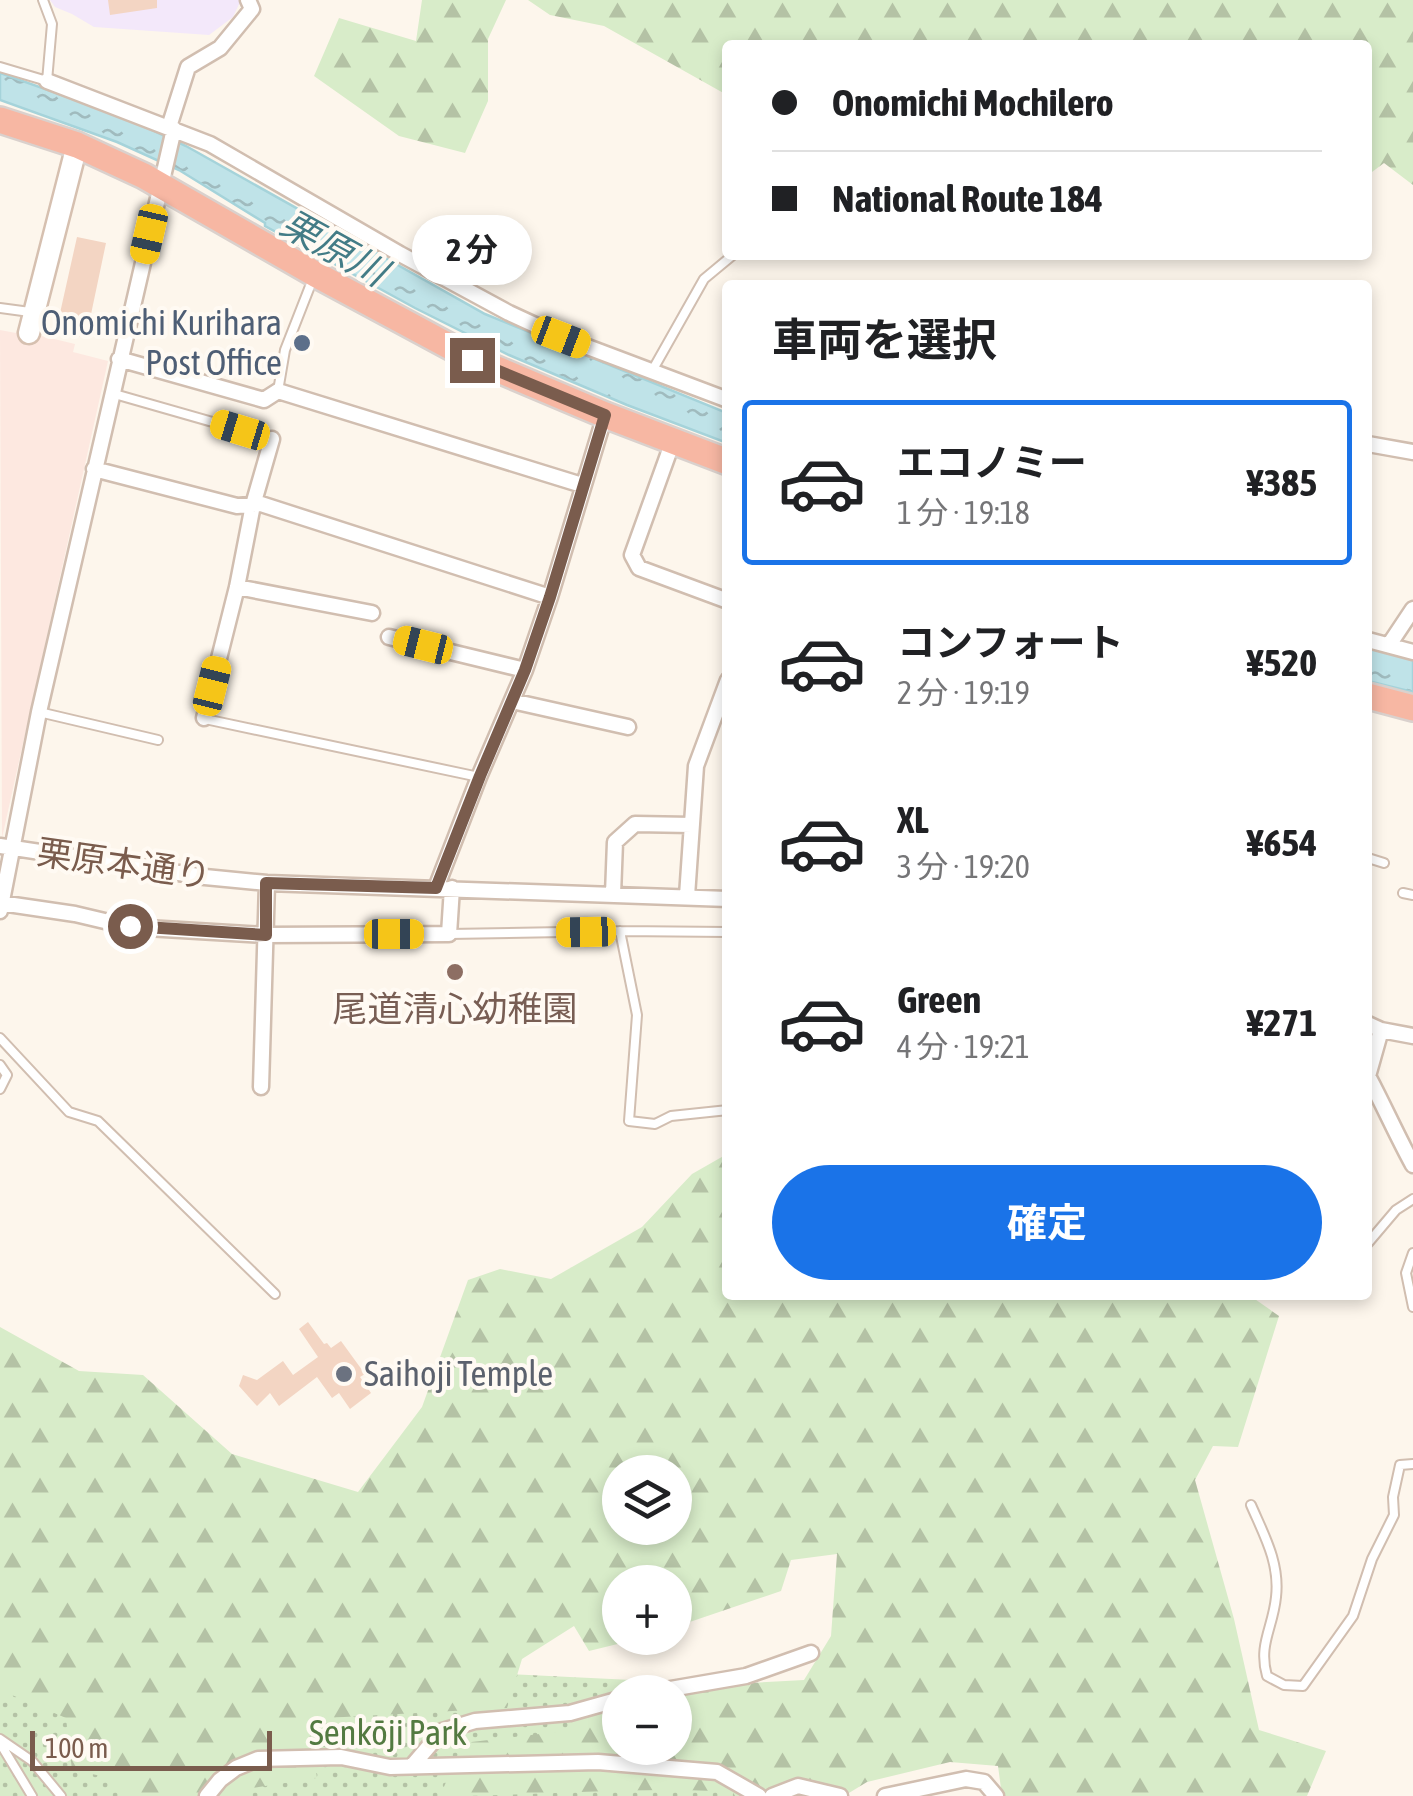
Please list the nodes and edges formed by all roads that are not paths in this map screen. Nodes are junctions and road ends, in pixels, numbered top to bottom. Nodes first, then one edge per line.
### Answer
1 (44, 0) edge
2 (248, 0) edge
3 (0, 67) edge
4 (47, 80) junction
5 (0, 120) edge
6 (172, 131) junction
7 (77, 145) junction
8 (162, 178) junction
9 (727, 260) edge
10 (315, 274) junction
11 (0, 308) edge
12 (31, 323) joint
13 (119, 359) junction
14 (652, 372) junction
15 (278, 390) junction
16 (112, 392) junction
17 (722, 398) edge
18 (605, 415) junction
19 (272, 439) joint
20 (673, 441) junction
21 (1372, 445) edge
22 (1413, 452) edge
23 (722, 460) edge
24 (94, 469) junction
25 (582, 485) junction
26 (253, 505) junction
27 (237, 587) junction
28 (550, 597) junction
29 (722, 600) edge
30 (1413, 609) edge
31 (372, 612) dead end
32 (389, 637) dead end
33 (1372, 641) edge
34 (1389, 645) junction
35 (1413, 652) edge
36 (525, 670) junction
37 (722, 696) edge
38 (1372, 697) edge
39 (512, 702) junction
40 (1413, 708) edge
41 (39, 712) junction
42 (204, 718) joint
43 (628, 728) dead end
44 (158, 740) dead end
45 (480, 776) junction
46 (692, 825) junction
47 (6, 847) edge
48 (1372, 859) edge
49 (1384, 863) dead end
50 (266, 883) junction
51 (436, 888) junction
52 (452, 888) junction
53 (613, 894) junction
54 (687, 896) junction
55 (722, 899) edge
56 (1, 906) edge
57 (620, 931) junction
58 (722, 932) edge
59 (450, 934) junction
60 (266, 935) junction
61 (1374, 1028) edge
62 (1413, 1036) edge
63 (0, 1038) edge
64 (0, 1065) edge
65 (1372, 1083) edge
66 (260, 1086) dead end
67 (0, 1089) edge
68 (722, 1111) edge
69 (1413, 1166) edge
70 (1413, 1199) edge
71 (1372, 1238) edge
72 (1413, 1253) edge
73 (275, 1294) dead end
74 (1413, 1307) edge
75 (1413, 1464) edge
76 (1251, 1505) dead end
77 (811, 1653) dead end
78 (692, 1685) edge
79 (602, 1704) edge
80 (0, 1741) edge
81 (412, 1766) junction
82 (32, 1796) edge
83 (62, 1796) edge
84 (207, 1796) edge
85 (759, 1796) edge
86 (772, 1796) edge
87 (840, 1796) edge
88 (885, 1796) edge
89 (996, 1796) edge

1 - 4 lane
2 - 6 street
3 - 4 lane
4 - 6 street
5 - 7 highway
6 - 8 street
6 - 14 street
7 - 8 highway
7 - 12 street
8 - 10 highway
8 - 13 street
9 - 14 lane
10 - 15 lane
10 - 18 highway
11 - 12 lane
13 - 15 street
13 - 16 street
14 - 17 street
15 - 25 street
16 - 19 lane
16 - 24 street
18 - 20 highway
18 - 25 street
19 - 26 street
20 - 23 highway
20 - 29 street
21 - 22 street
24 - 26 street
24 - 41 street
25 - 28 street
26 - 27 street
26 - 28 street
27 - 31 street
27 - 42 street
28 - 36 street
30 - 34 street
32 - 36 street
33 - 34 street
34 - 35 street
36 - 39 street
37 - 46 street
38 - 40 highway
39 - 43 street
39 - 45 street
41 - 44 lane
41 - 47 street
42 - 45 lane
45 - 51 street
46 - 53 street
46 - 54 street
47 - 50 street, 栗原本通り
47 - 56 street
48 - 49 lane
50 - 51 street, 栗原本通り
50 - 60 street
51 - 52 street, 栗原本通り
52 - 53 street, 栗原本通り
52 - 59 street
53 - 54 street, 栗原本通り
54 - 55 street, 栗原本通り
56 - 60 street
57 - 58 lane
57 - 59 lane
57 - 68 lane
59 - 60 street
60 - 66 street
61 - 62 street
63 - 73 lane
64 - 67 lane
65 - 69 street
70 - 71 lane
72 - 74 lane
75 - 76 lane
77 - 78 street
79 - 81 street
80 - 82 lane
80 - 83 lane
81 - 84 street
81 - 85 street
86 - 87 street
88 - 89 street

